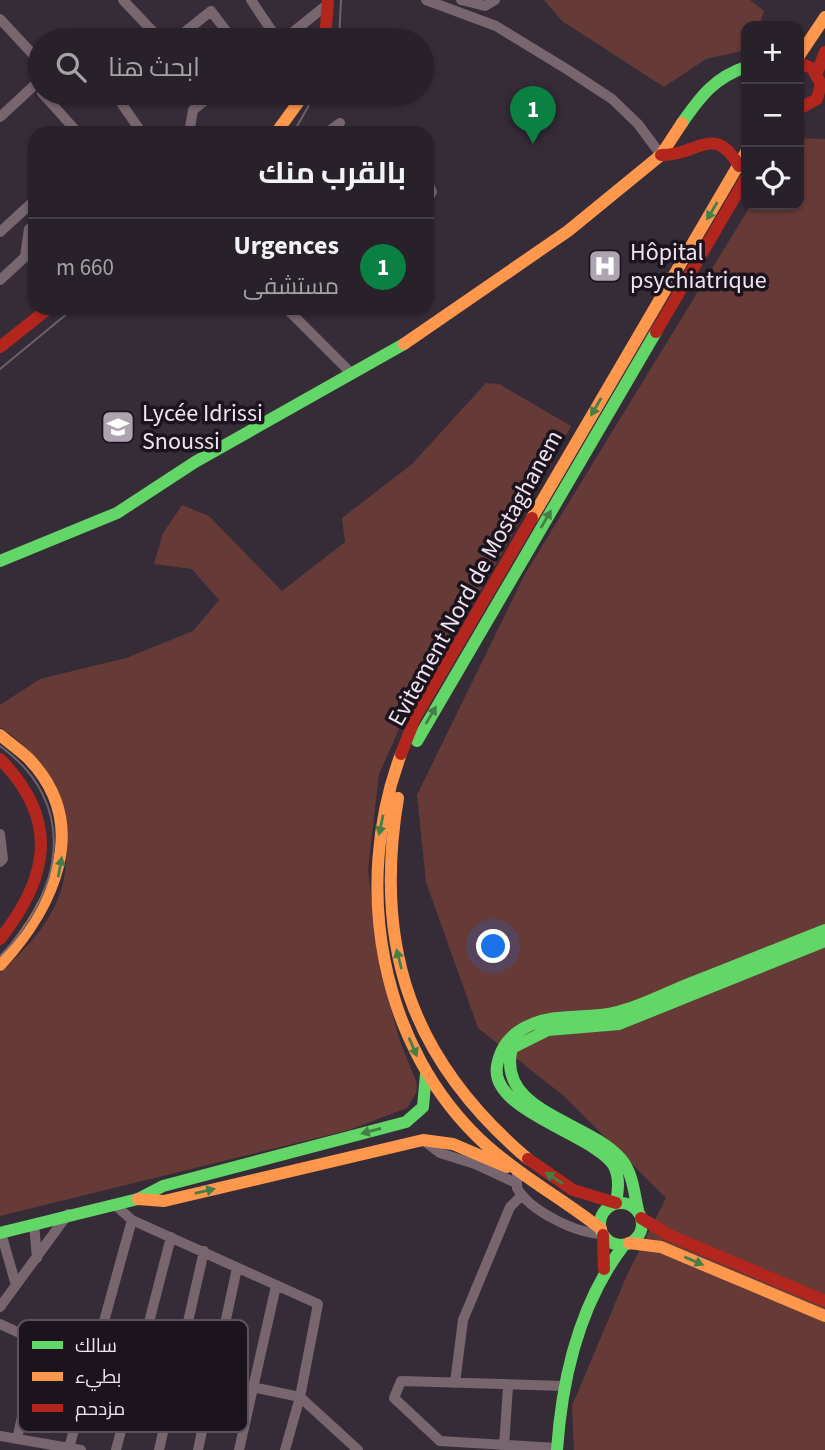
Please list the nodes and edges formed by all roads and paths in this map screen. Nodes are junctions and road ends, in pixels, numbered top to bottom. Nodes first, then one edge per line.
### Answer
1 (123, 0) edge
2 (251, 0) edge
3 (426, 0) edge
4 (461, 0) edge
5 (495, 0) edge
6 (328, 2) edge
7 (825, 17) edge
8 (0, 19) edge
9 (306, 23) junction
10 (150, 28) edge
11 (190, 28) edge
12 (224, 28) edge
13 (272, 28) edge
14 (299, 28) edge
15 (315, 28) edge
16 (326, 28) edge
17 (804, 48) edge
18 (28, 49) edge
19 (825, 52) edge
20 (804, 66) edge
21 (741, 69) edge
22 (728, 73) junction
23 (741, 74) edge
24 (820, 76) edge
25 (28, 95) edge
26 (825, 97) edge
27 (54, 105) edge
28 (122, 105) edge
29 (199, 105) edge
30 (296, 105) edge
31 (804, 108) edge
32 (804, 108) edge
33 (0, 117) edge
34 (340, 123) dead end
35 (72, 126) edge
36 (137, 126) edge
37 (190, 126) edge
38 (281, 126) edge
39 (336, 126) edge
40 (661, 155) junction
41 (741, 170) edge
42 (741, 174) edge
43 (741, 174) edge
44 (28, 206) edge
45 (0, 232) edge
46 (28, 258) edge
47 (0, 280) edge
48 (40, 315) edge
49 (293, 315) edge
50 (0, 346) edge
51 (351, 373) junction
52 (0, 561) edge
53 (0, 734) edge
54 (0, 759) edge
55 (0, 834) edge
56 (0, 862) edge
57 (825, 930) edge
58 (0, 939) edge
59 (825, 941) edge
60 (0, 965) edge
61 (426, 1074) junction
62 (406, 1122) junction
63 (423, 1140) junction
64 (517, 1175) junction
65 (522, 1195) junction
66 (138, 1199) junction
67 (616, 1203) junction
68 (114, 1204) junction
69 (69, 1213) junction
70 (640, 1214) junction
71 (132, 1220) junction
72 (34, 1224) junction
73 (0, 1233) edge
74 (602, 1233) junction
75 (171, 1237) junction
76 (627, 1244) junction
77 (204, 1251) junction
78 (37, 1258) junction
79 (237, 1268) junction
80 (603, 1277) junction
81 (16, 1285) junction
82 (276, 1286) junction
83 (823, 1300) edge
84 (0, 1307) edge
85 (825, 1316) edge
86 (104, 1320) edge
87 (149, 1320) edge
88 (188, 1320) edge
89 (225, 1320) edge
90 (0, 1324) edge
91 (18, 1332) edge
92 (456, 1383) junction
93 (508, 1386) junction
94 (563, 1386) junction
95 (248, 1387) edge
96 (254, 1388) junction
97 (300, 1397) junction
98 (248, 1413) edge
99 (19, 1432) edge
100 (73, 1432) edge
101 (121, 1432) edge
102 (163, 1432) edge
103 (202, 1432) edge
104 (243, 1432) edge
105 (0, 1436) edge
106 (17, 1439) junction
107 (504, 1447) junction
108 (69, 1448) junction
109 (557, 1449) edge
110 (81, 1450) edge
111 (116, 1450) edge
112 (159, 1450) edge
113 (198, 1450) edge
114 (239, 1450) edge
115 (285, 1450) edge
116 (358, 1450) edge

1 - 10 street
2 - 13 street
3 - 40 street
4 - 5 street
6 - 9 street
6 - 16 main road
7 - 17 main road
8 - 18 street
9 - 14 street
9 - 15 street
11 - 12 street
19 - 24 main road
20 - 24 main road
21 - 22 main road
22 - 23 main road
22 - 40 main road
24 - 31 main road
25 - 33 street
26 - 32 main road
27 - 35 street
28 - 36 street
29 - 37 street
30 - 38 main road
34 - 39 street
40 - 41 main road
40 - 51 main road
67 -> 42 main road, Evitement Nord de Mostaghanem
43 -> 61 main road, Evitement Nord de Mostaghanem
44 - 45 street
46 - 47 street
48 - 50 main road
49 - 51 street
51 - 52 main road
60 -> 53 main road
54 - 58 main road
55 - 56 street
57 - 67 main road
59 - 70 main road
61 - 62 main road
61 - 64 main road, Evitement Nord de Mostaghanem
62 - 63 main road
62 -> 66 main road
63 - 64 main road
66 -> 63 main road
64 - 65 street
64 - 74 main road, Evitement Nord de Mostaghanem
65 - 74 street
65 - 92 street
66 - 68 main road
67 - 70 main road
67 - 74 main road
68 - 69 main road
68 - 71 street
69 - 72 main road
69 - 78 street
70 - 76 main road
70 - 83 main road
71 - 75 street
71 - 86 street
72 - 73 main road
72 - 78 street
73 - 81 street
74 - 76 main road
74 - 80 main road
75 - 77 street
75 - 87 street
76 - 80 main road
76 -> 85 main road
77 - 79 street
77 - 88 street
78 - 81 street
79 - 82 street
79 - 89 street
80 - 94 main road
81 - 84 street
82 - 96 street
82 - 97 street
90 - 91 street
92 - 93 street
92 - 107 street
93 - 94 street
93 - 107 street
94 - 109 main road
95 - 96 street
96 - 97 street
96 - 98 street
97 - 115 street
97 - 116 street
99 - 106 street
100 - 108 street
101 - 111 street
102 - 112 street
103 - 113 street
104 - 114 street
105 - 106 street
106 - 108 street
107 - 109 street
108 - 110 street

